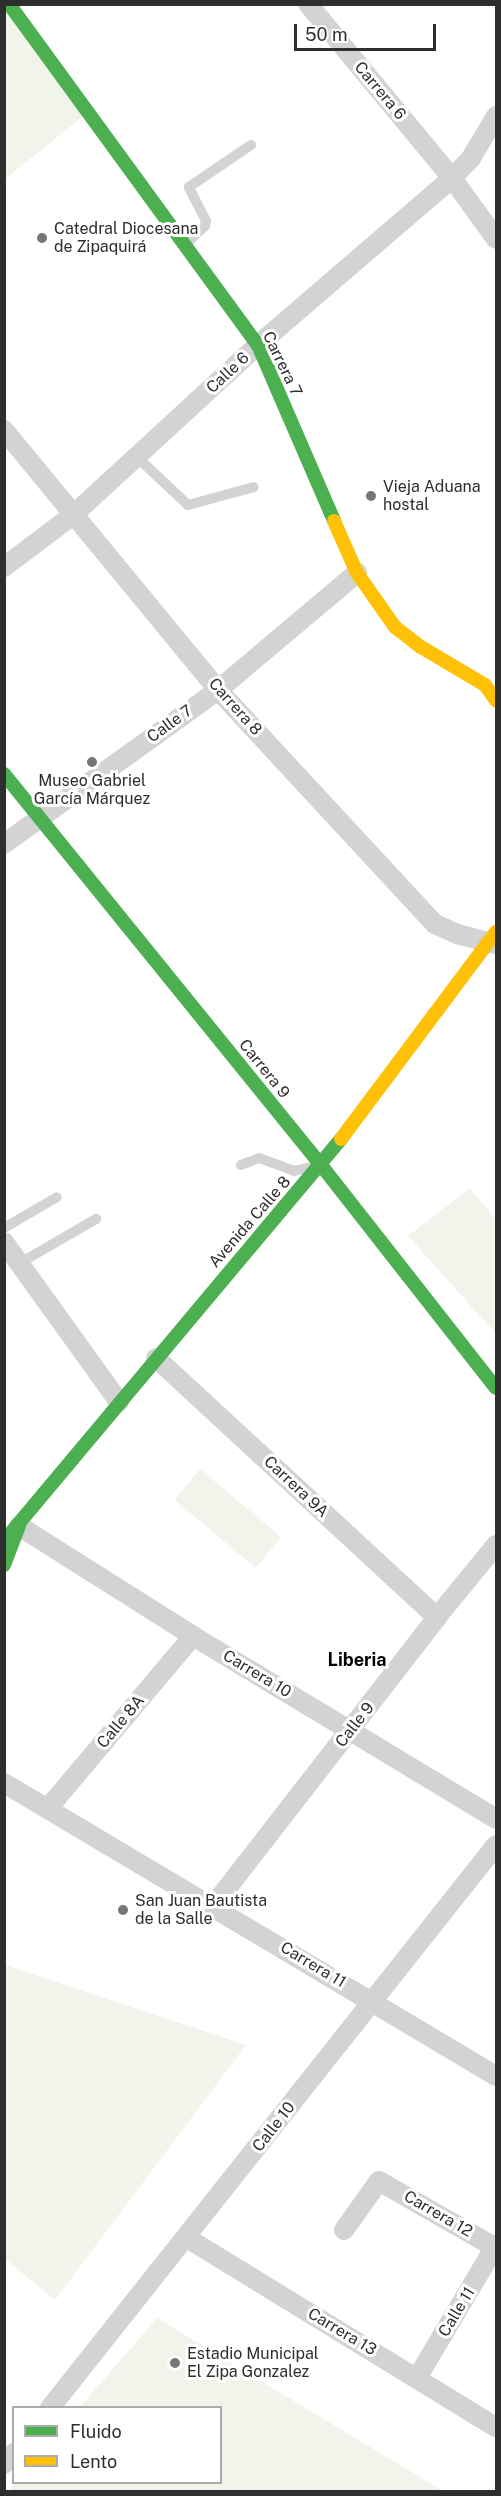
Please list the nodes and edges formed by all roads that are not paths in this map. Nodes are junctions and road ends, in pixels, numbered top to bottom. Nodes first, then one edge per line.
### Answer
1 (9, 4) edge
2 (308, 4) edge
3 (496, 116) edge
4 (251, 145) dead end
5 (452, 178) junction
6 (496, 239) edge
7 (184, 245) junction
8 (258, 345) junction
9 (4, 430) edge
10 (137, 457) junction
11 (254, 488) dead end
12 (73, 515) junction
13 (4, 567) edge
14 (357, 573) junction
15 (218, 690) junction
16 (496, 700) edge
17 (4, 774) edge
18 (38, 819) junction
19 (4, 844) edge
20 (494, 938) edge
21 (241, 1165) dead end
22 (321, 1165) junction
23 (57, 1197) dead end
24 (96, 1219) dead end
25 (4, 1228) edge
26 (4, 1242) edge
27 (20, 1263) junction
28 (156, 1358) junction
29 (496, 1388) edge
30 (119, 1402) junction
31 (20, 1526) junction
32 (4, 1541) edge
33 (496, 1545) edge
34 (4, 1565) edge
35 (437, 1617) junction
36 (193, 1636) junction
37 (351, 1730) junction
38 (4, 1783) edge
39 (49, 1808) junction
40 (496, 1819) edge
41 (496, 1845) edge
42 (214, 1905) junction
43 (372, 2000) junction
44 (496, 2076) edge
45 (344, 2230) dead end
46 (187, 2238) junction
47 (496, 2247) edge
48 (417, 2378) junction
49 (52, 2406) edge
50 (496, 2427) edge

1 - 7 street, Carrera 7
2 - 5 street, Carrera 6
3 - 5 street, Calle 6
4 - 7 lane
5 - 6 street
5 - 8 street, Calle 6
7 - 8 street, Carrera 7
8 - 10 street, Calle 6
8 - 14 street, Carrera 7
9 - 12 street, Carrera 8
10 - 11 lane
10 - 12 street, Calle 6
12 - 13 street, Calle 6
12 - 15 street, Carrera 8
14 - 15 street, Calle 7
14 - 16 street, Carrera 7
15 - 18 street, Calle 7
15 - 20 street, Carrera 8
17 - 18 street, Carrera 9
18 - 19 street, Calle 7
18 - 22 street, Carrera 9
20 - 22 street, Avenida Calle 8
21 - 22 lane
22 - 28 street, Avenida Calle 8
22 - 29 street, Carrera 9
23 - 25 lane
24 - 27 lane
26 - 27 street
27 - 30 street
28 - 30 street, Avenida Calle 8
28 - 35 street, Carrera 9A
30 - 31 street, Avenida Calle 8
31 - 32 street, Avenida Calle 8
31 - 34 street, Avenida Calle 8
31 - 36 street, Carrera 10
33 - 35 street, Calle 9
35 - 37 street, Calle 9
36 - 37 street, Carrera 10
36 - 39 street, Calle 8A
37 - 40 street, Carrera 10
37 - 42 street, Calle 9
38 - 39 street, Carrera 11
39 - 42 street, Carrera 11
41 - 43 street, Calle 10
42 - 43 street, Carrera 11
43 - 44 street, Carrera 11
43 - 46 street, Calle 10
45 - 47 street, Carrera 12
46 - 48 street, Carrera 13
46 - 49 street, Calle 10
47 - 48 street, Calle 11
48 - 50 street, Carrera 13

